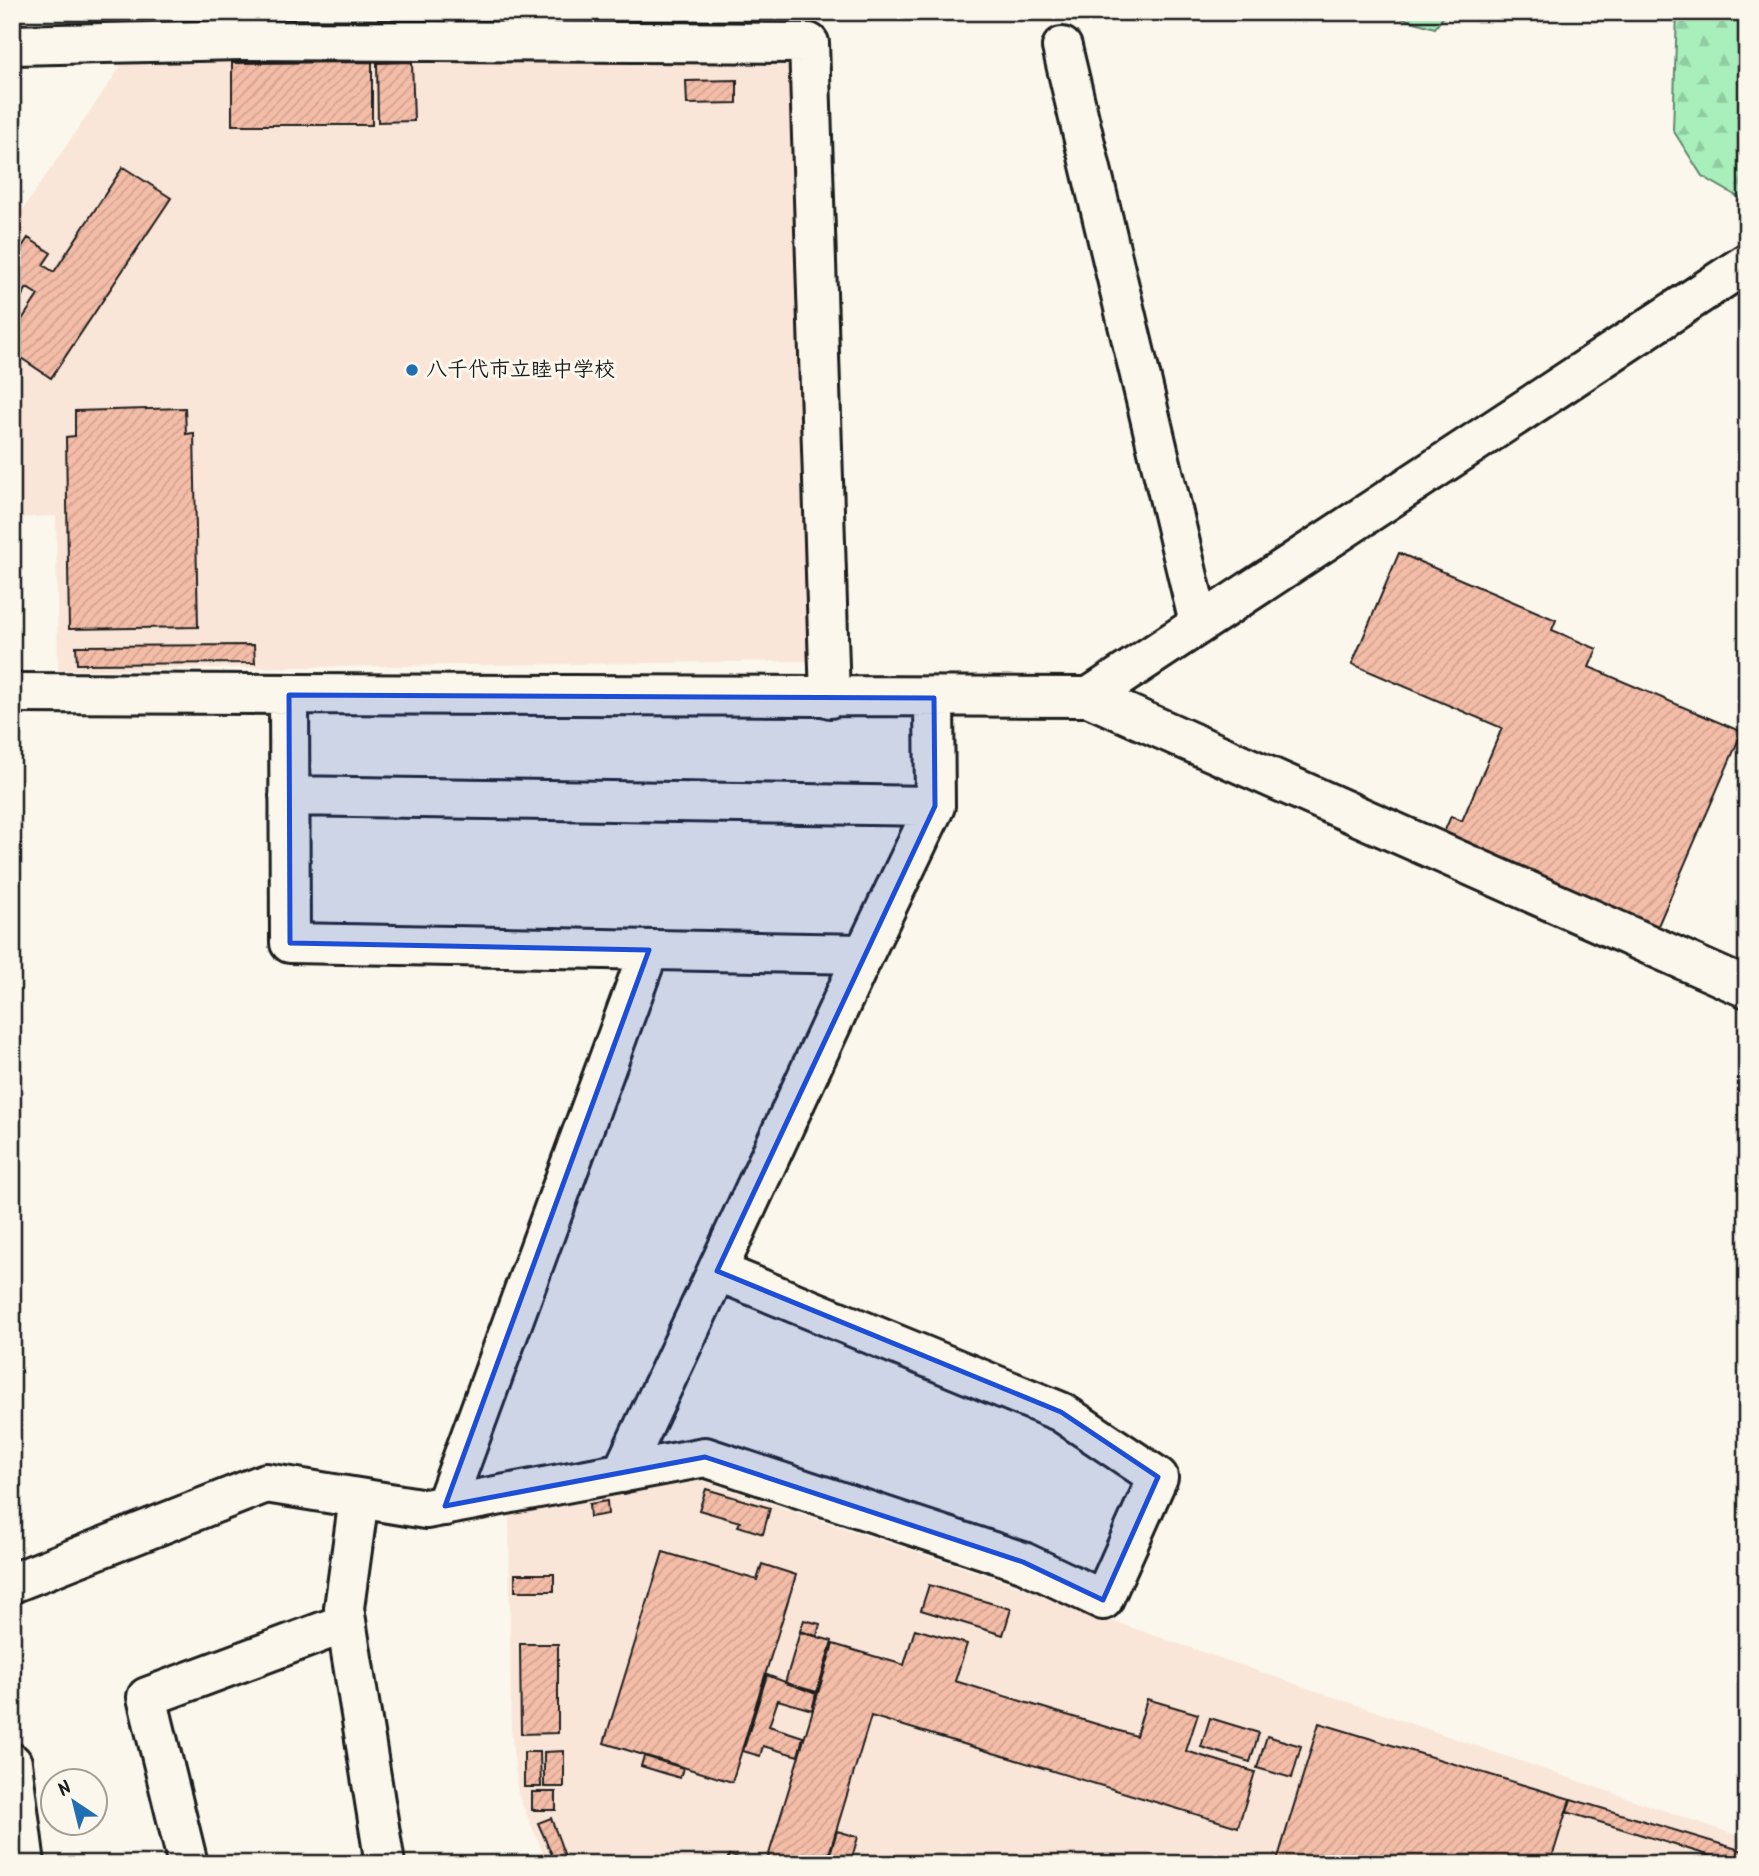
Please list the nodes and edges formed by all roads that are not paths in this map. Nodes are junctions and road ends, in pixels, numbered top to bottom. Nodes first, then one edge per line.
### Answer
1 (242, 26) edge
2 (12, 45) edge
3 (1062, 47) dead end
4 (1747, 263) edge
5 (1199, 623) junction
6 (12, 693) edge
7 (289, 695) junction
8 (1089, 697) junction
9 (830, 698) junction
10 (934, 698) junction
11 (289, 796) junction
12 (935, 806) junction
13 (649, 950) junction
14 (864, 954) junction
15 (1747, 988) edge
16 (717, 1271) junction
17 (622, 1473) junction
18 (359, 1498) junction
19 (445, 1506) junction
20 (12, 1583) edge
21 (346, 1623) junction
22 (12, 1763) edge
23 (25, 1864) edge
24 (188, 1864) edge
25 (384, 1864) edge

1 - 2 street
1 - 9 street
3 - 5 street
4 - 5 street
5 - 8 street
6 - 7 street
7 - 9 street
7 - 11 street
8 - 10 street
8 - 15 street
9 - 10 street
10 - 12 street
11 - 12 street
11 - 13 street
12 - 14 street
13 - 14 street
13 - 19 street
14 - 16 street
16 - 17 street
16 - 17 street
17 - 19 street
18 - 19 street
18 - 20 street
18 - 21 street
21 - 24 street
21 - 25 street
22 - 23 street

